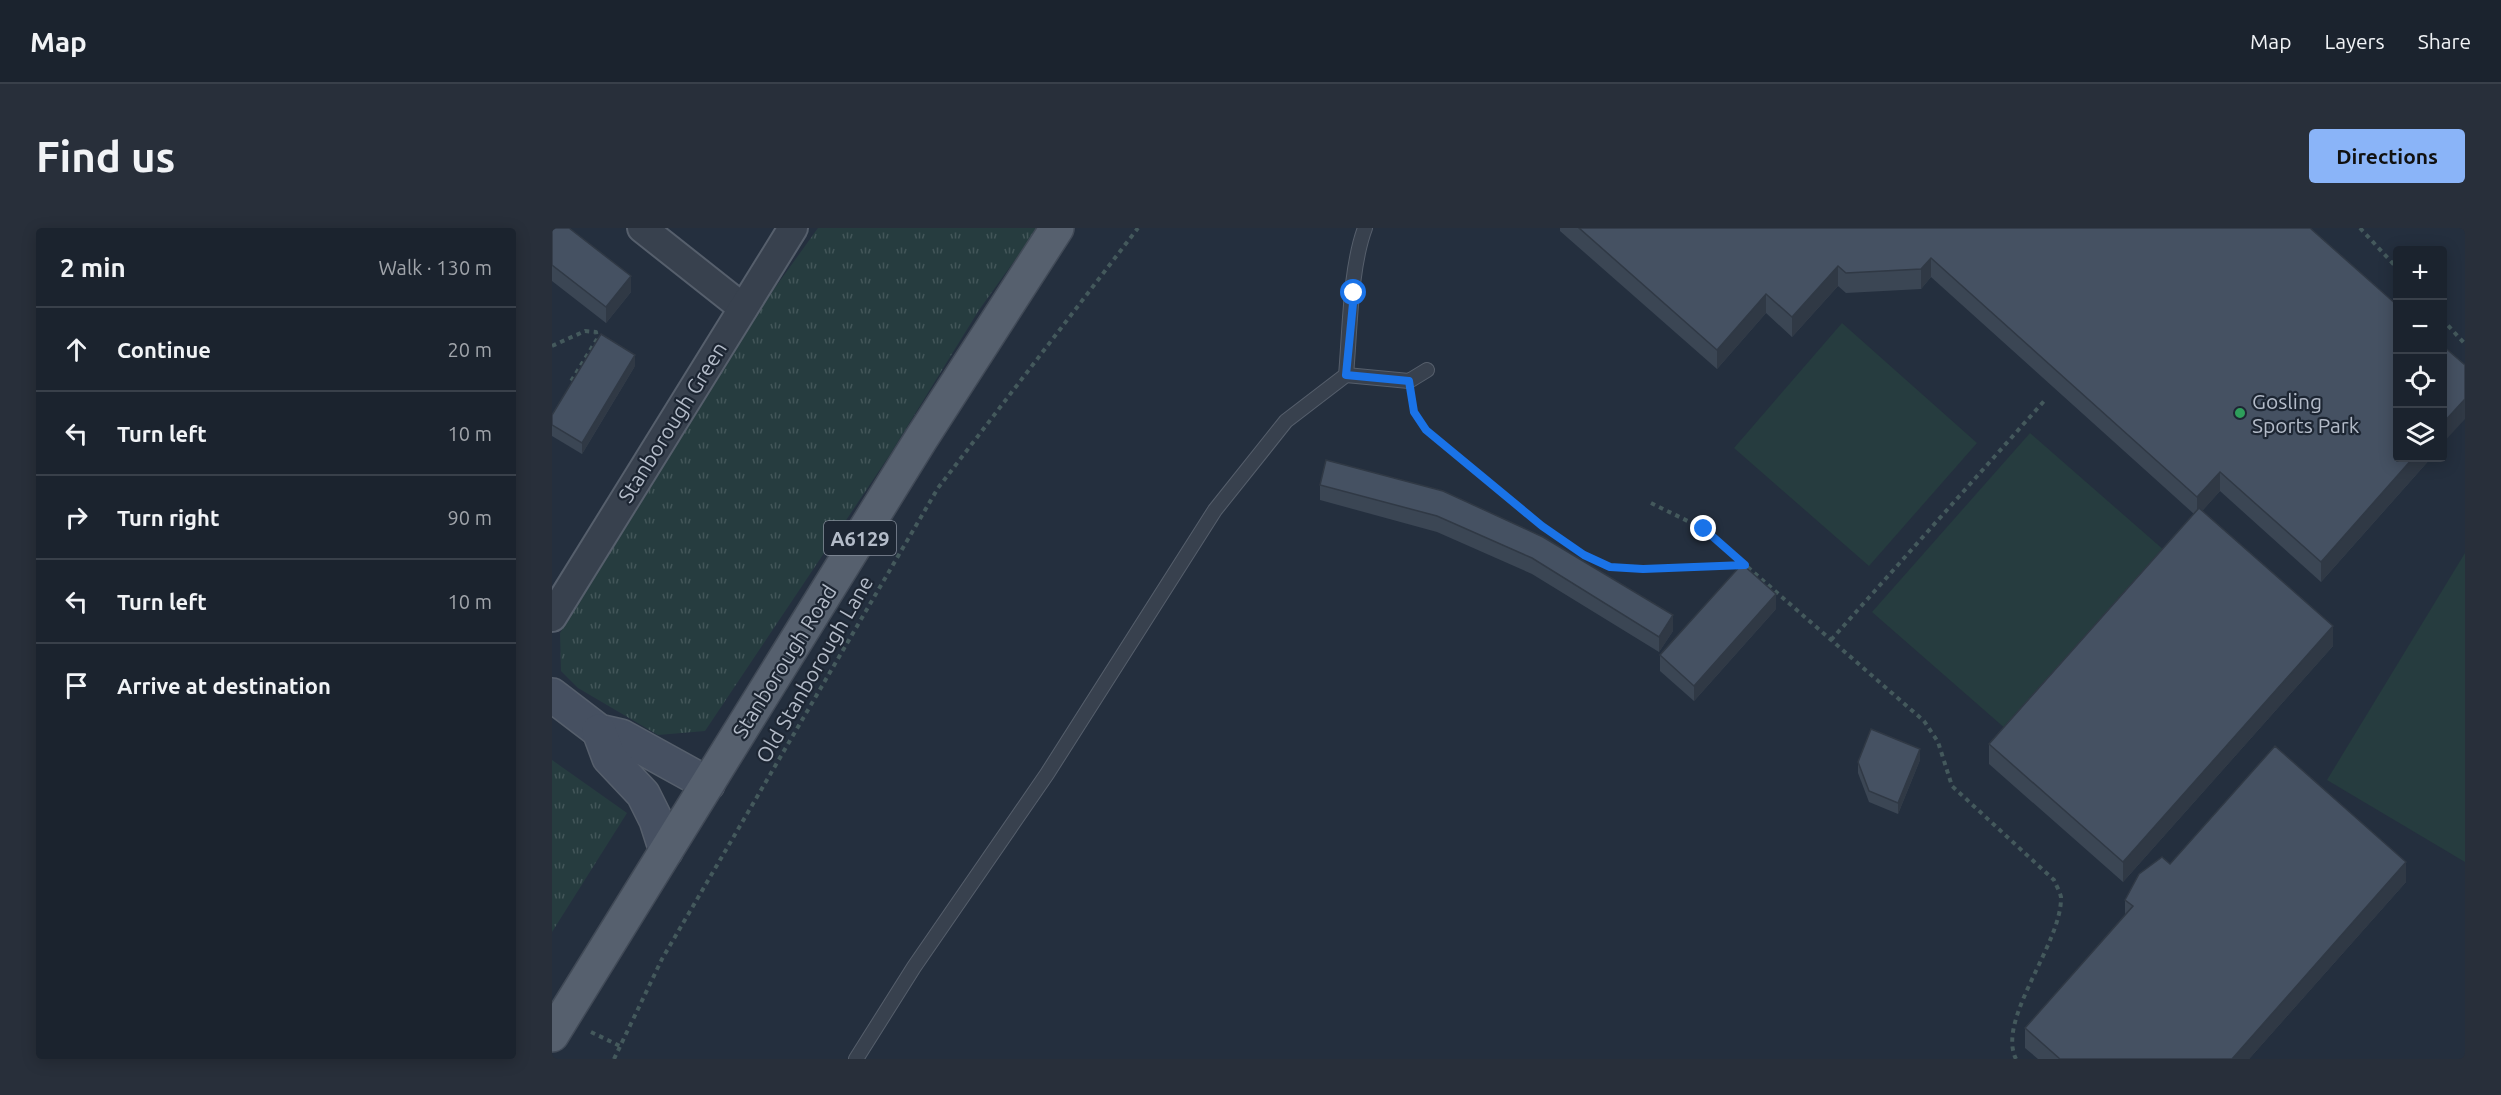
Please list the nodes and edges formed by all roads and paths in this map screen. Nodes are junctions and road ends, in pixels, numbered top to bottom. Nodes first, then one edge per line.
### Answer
1 (642, 228) edge
2 (793, 228) edge
3 (1058, 228) edge
4 (1138, 228) edge
5 (1365, 228) edge
6 (2360, 228) edge
7 (2393, 265) edge
8 (743, 308) junction
9 (2447, 324) edge
10 (2465, 344) edge
11 (552, 346) edge
12 (1427, 370) dead end
13 (1346, 375) junction
14 (1409, 381) junction
15 (570, 383) edge
16 (2045, 400) dead end
17 (1651, 503) dead end
18 (1745, 565) junction
19 (552, 616) edge
20 (1831, 640) junction
21 (552, 695) edge
22 (599, 731) junction
23 (708, 784) junction
24 (666, 851) junction
25 (583, 1028) dead end
26 (552, 1035) edge
27 (620, 1046) junction
28 (614, 1059) edge
29 (856, 1059) edge
30 (2016, 1059) edge

1 - 8 street
2 - 8 street, Stanborough Green
3 - 23 main road, Stanborough Road / A6129
4 - 27 path, Old Stanborough Lane
5 - 13 lane
6 - 7 path
8 - 19 street, Stanborough Green
9 - 10 path
11 - 15 path
12 - 14 lane
13 - 14 lane
13 - 29 lane
14 - 18 path
16 - 20 path
17 - 18 path
18 - 20 path
20 - 30 path
21 - 22 street
22 - 23 street
22 - 24 street
23 - 24 main road, Stanborough Road / A6129
24 - 26 main road, Stanborough Road / A6129
25 - 27 path
27 - 28 path, Old Stanborough Lane

